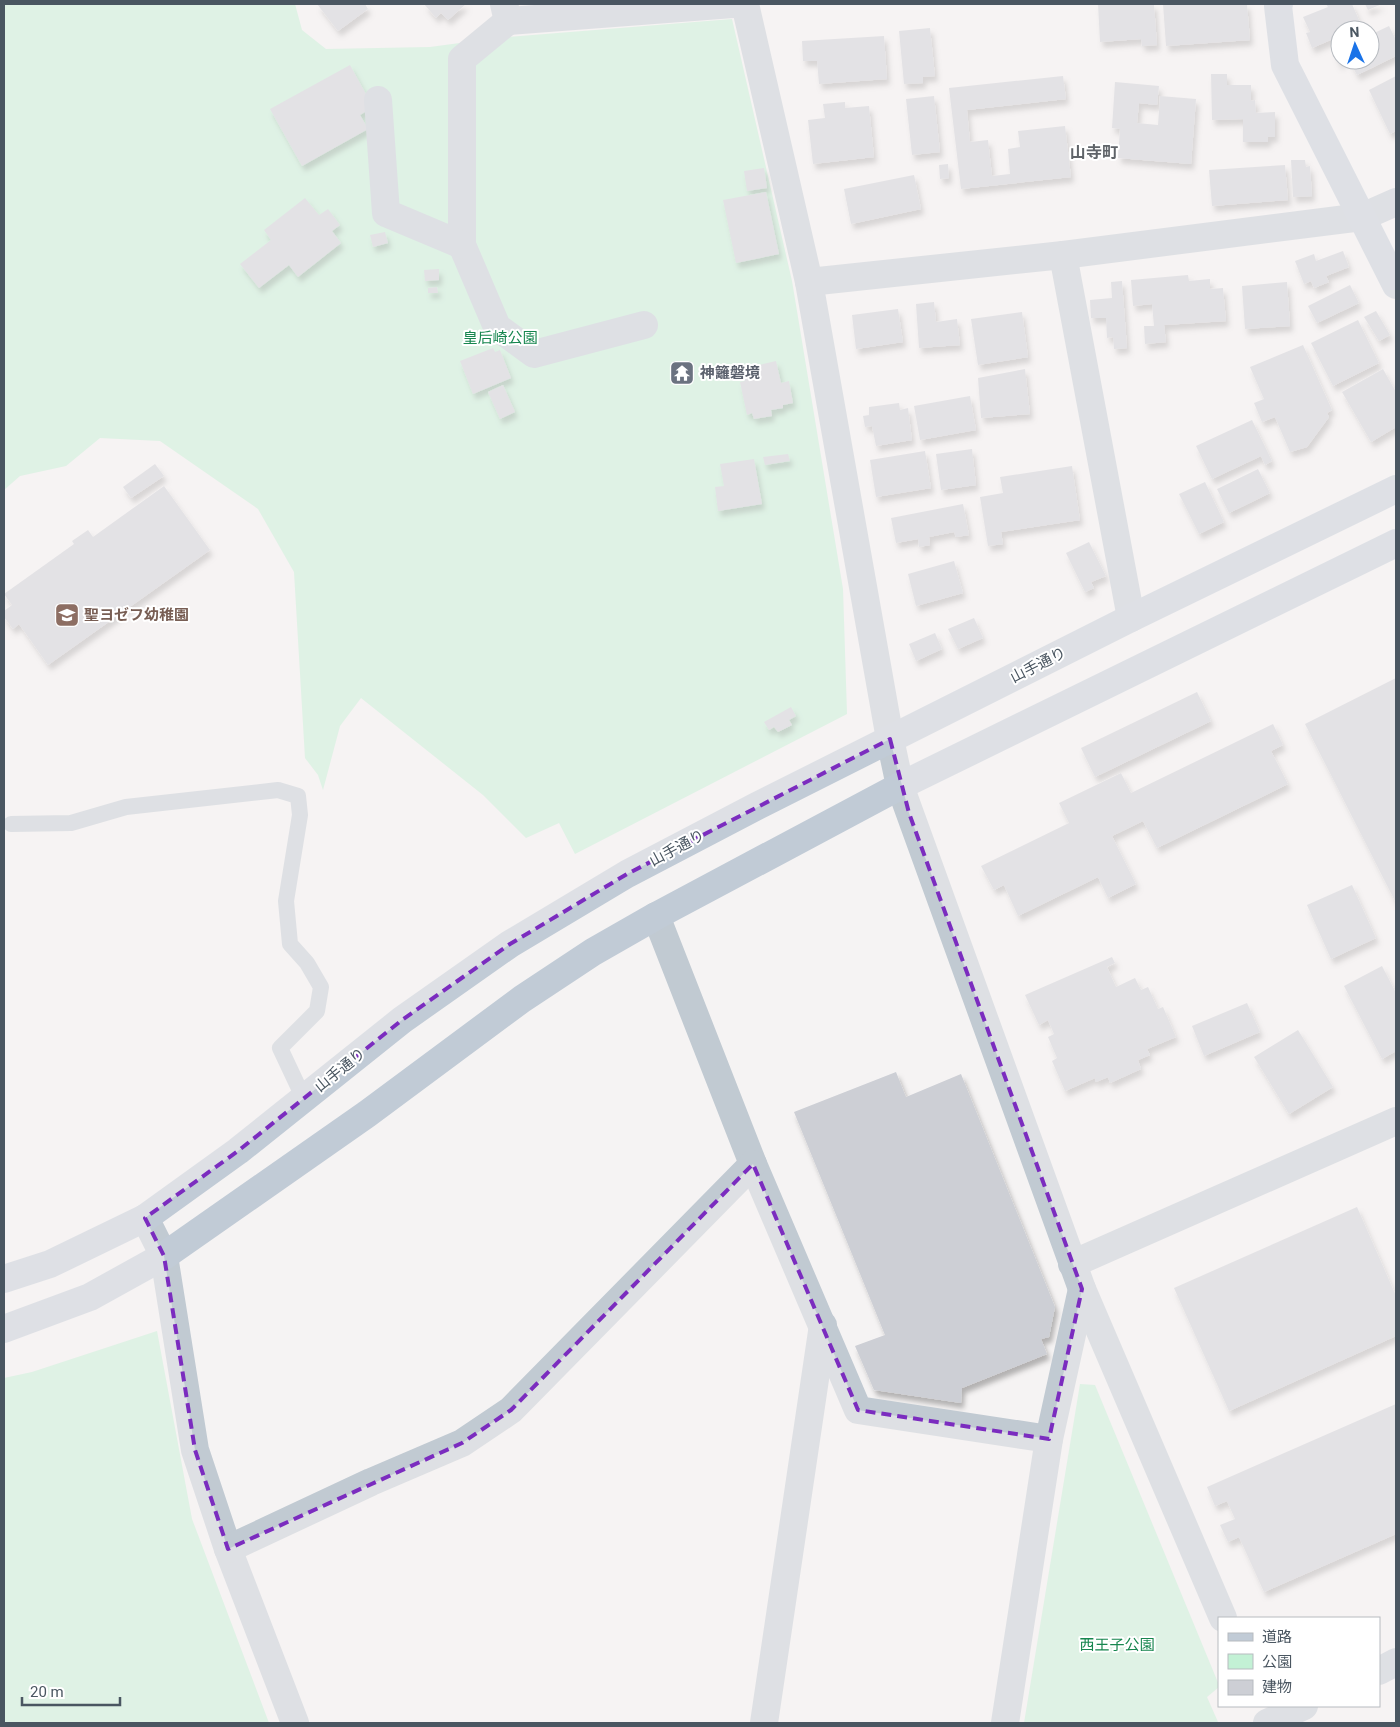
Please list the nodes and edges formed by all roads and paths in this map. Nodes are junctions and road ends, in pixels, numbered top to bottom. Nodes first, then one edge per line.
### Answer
1 (733, 4) edge
2 (745, 4) edge
3 (1279, 4) edge
4 (506, 12) edge
5 (378, 100) dead end
6 (1396, 202) edge
7 (1362, 217) junction
8 (462, 245) junction
9 (1063, 255) junction
10 (809, 282) junction
11 (1396, 285) edge
12 (644, 325) dead end
13 (1396, 490) edge
14 (1396, 543) edge
15 (1131, 618) junction
16 (890, 739) junction
17 (900, 786) junction
18 (11, 824) dead end
19 (656, 916) junction
20 (304, 1099) junction
21 (1396, 1121) edge
22 (752, 1164) junction
23 (145, 1218) junction
24 (164, 1256) junction
25 (1072, 1264) junction
26 (4, 1279) edge
27 (1082, 1289) junction
28 (823, 1325) junction
29 (4, 1329) edge
30 (1048, 1439) junction
31 (228, 1549) junction
32 (1223, 1617) edge
33 (1396, 1662) edge
34 (1380, 1670) edge
35 (1260, 1707) edge
36 (1302, 1707) edge
37 (295, 1723) edge
38 (764, 1723) edge
39 (1005, 1723) edge
40 (1267, 1723) edge

1 - 4 street
2 - 10 street
3 - 7 street
4 - 8 street
5 - 8 street
6 - 7 street
7 - 9 street
7 - 11 street
8 - 12 street
9 - 10 street
9 - 15 street
10 - 16 street
13 - 15 street, 山手通り
14 - 17 street
15 - 16 street, 山手通り
16 - 17 street
16 - 20 street, 山手通り
17 - 19 street
17 - 25 street
18 - 20 lane
19 - 22 street
19 - 24 street
20 - 23 street, 山手通り
21 - 25 street
22 - 28 street
22 - 31 street
23 - 24 street
23 - 26 street, 山手通り
24 - 29 street
24 - 31 street
25 - 27 street
27 - 30 street
27 - 32 street
28 - 30 street
28 - 38 street
30 - 39 street
31 - 37 street
33 - 34 street
35 - 40 street
36 - 40 street

